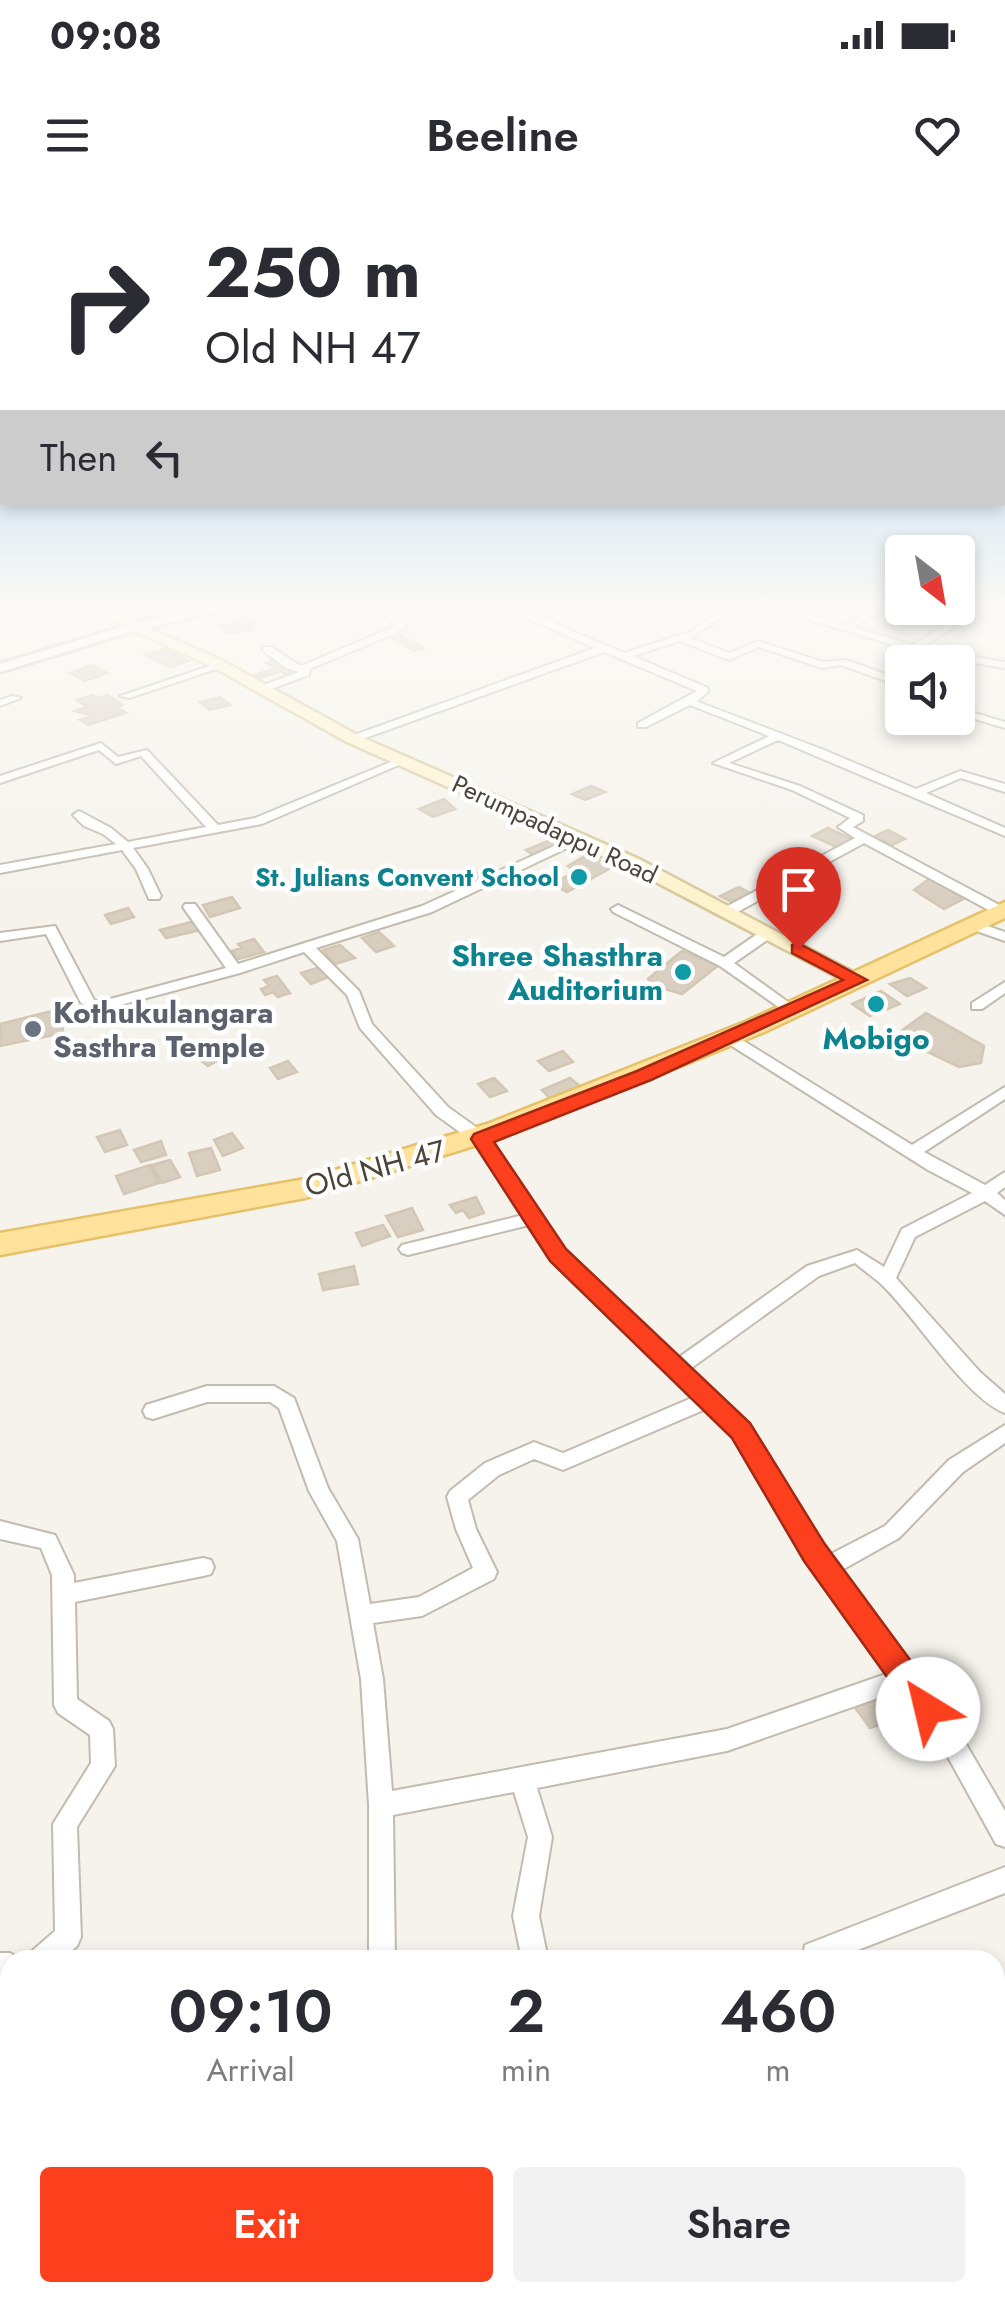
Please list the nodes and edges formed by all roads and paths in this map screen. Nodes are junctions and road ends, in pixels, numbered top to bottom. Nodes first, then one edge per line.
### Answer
1 (289, 704) edge
2 (450, 704) edge
3 (682, 704) edge
4 (700, 704) edge
5 (975, 716) edge
6 (642, 725) dead end
7 (1005, 725) edge
8 (778, 736) junction
9 (353, 739) junction
10 (402, 761) junction
11 (0, 780) edge
12 (1005, 788) edge
13 (917, 793) junction
14 (79, 815) dead end
15 (214, 828) junction
16 (1005, 832) edge
17 (864, 838) junction
18 (580, 839) junction
19 (122, 847) junction
20 (0, 869) edge
21 (154, 896) dead end
22 (190, 907) dead end
23 (1003, 909) edge
24 (618, 910) dead end
25 (727, 912) junction
26 (972, 924) junction
27 (768, 933) junction
28 (0, 937) edge
29 (1005, 937) edge
30 (307, 947) junction
31 (725, 963) junction
32 (235, 970) junction
33 (858, 980) junction
34 (1005, 986) edge
35 (977, 1006) dead end
36 (792, 1010) junction
37 (729, 1038) junction
38 (1005, 1092) edge
39 (481, 1139) junction
40 (912, 1152) junction
41 (1005, 1178) edge
42 (986, 1192) junction
43 (1005, 1209) edge
44 (534, 1218) junction
45 (0, 1244) edge
46 (408, 1250) dead end
47 (886, 1279) junction
48 (677, 1368) junction
49 (709, 1399) junction
50 (1005, 1405) edge
51 (153, 1410) dead end
52 (1005, 1433) edge
53 (0, 1530) edge
54 (203, 1567) dead end
55 (825, 1568) junction
56 (63, 1595) junction
57 (360, 1616) junction
58 (905, 1678) junction
59 (522, 1778) junction
60 (381, 1805) junction
61 (1005, 1835) edge
62 (1005, 1880) edge
63 (53, 1950) edge
64 (382, 1950) edge
65 (532, 1950) edge
66 (824, 1950) edge

1 - 9 main road, Perumpadappu Road
2 - 9 street
3 - 6 street
4 - 8 street
5 - 7 street
8 - 13 street
8 - 17 street
9 - 10 main road, Perumpadappu Road
10 - 15 street
10 - 18 main road, Perumpadappu Road
11 - 15 street
12 - 13 street
13 - 16 street
14 - 19 street
15 - 19 street
17 - 23 street
17 - 25 street
18 - 25 main road, Perumpadappu Road
18 - 30 street
19 - 20 street
19 - 21 street
22 - 32 street
23 - 26 main road, Old NH 47
24 - 31 street
25 - 27 main road, Perumpadappu Road
26 - 29 street
26 - 33 main road, Old NH 47
27 - 31 street
27 - 33 main road, Perumpadappu Road
28 - 32 street
30 - 32 street
30 - 39 street
31 - 36 street
33 - 36 main road, Old NH 47
34 - 35 street
36 - 37 main road, Old NH 47
37 - 39 main road, Old NH 47
37 - 40 street
38 - 40 street
39 - 44 street
39 - 45 main road, Old NH 47
40 - 42 street
41 - 42 street
42 - 43 street
42 - 47 street
44 - 46 street
44 - 48 street
47 - 48 street
47 - 50 street
48 - 49 street
49 - 55 street
49 - 57 street
51 - 57 street
52 - 55 street
53 - 56 street
54 - 56 street
55 - 58 street
56 - 63 street
57 - 60 street
58 - 59 street
58 - 61 street
59 - 60 street
59 - 65 street
60 - 64 street
62 - 66 street

